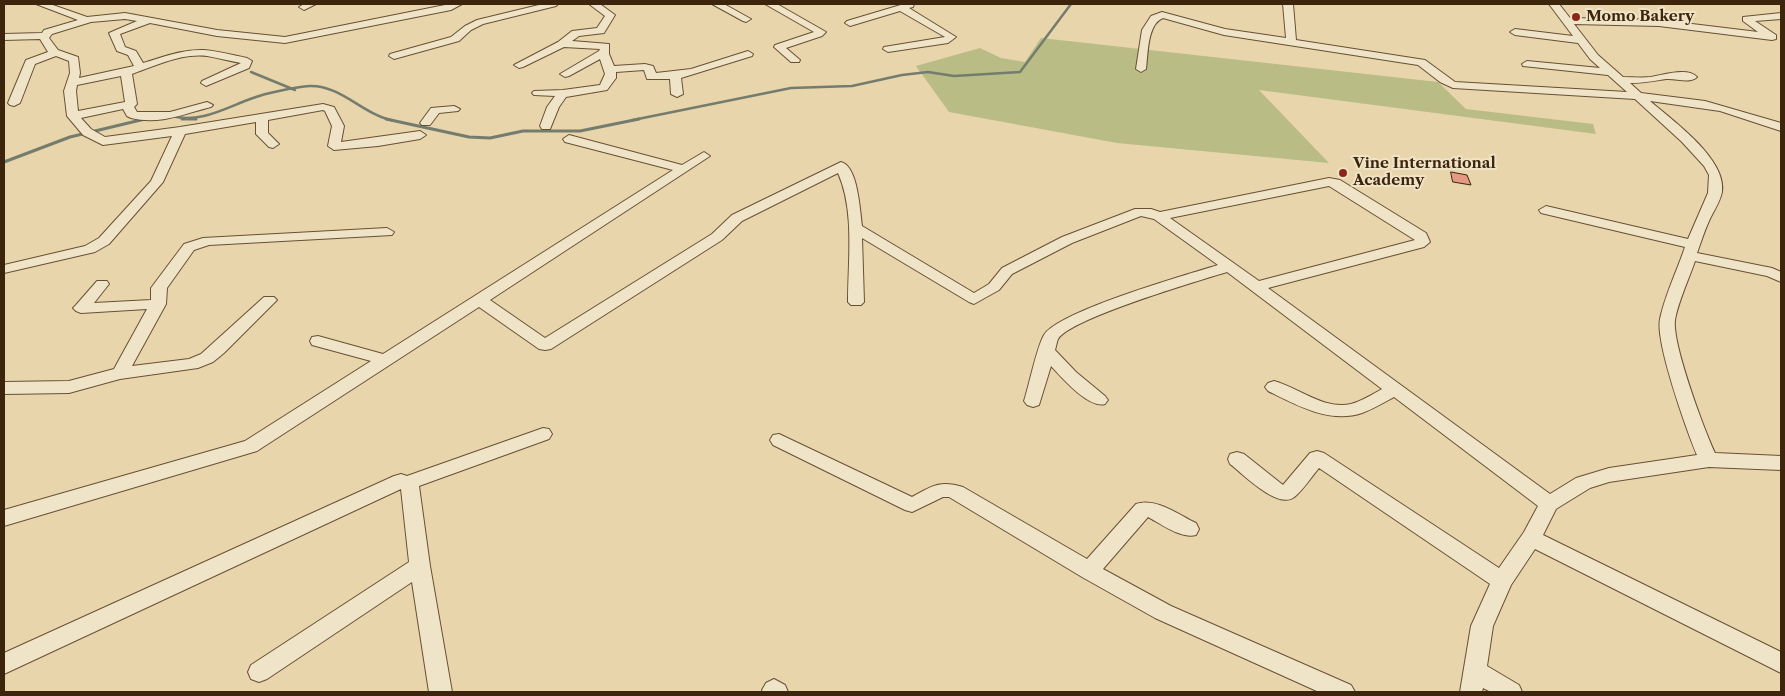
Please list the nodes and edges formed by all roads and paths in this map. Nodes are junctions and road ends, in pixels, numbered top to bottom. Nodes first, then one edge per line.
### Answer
1 (41, 4) edge
2 (458, 4) edge
3 (553, 4) edge
4 (594, 4) edge
5 (717, 4) edge
6 (770, 4) edge
7 (914, 4) edge
8 (1288, 4) edge
9 (1554, 4) edge
10 (901, 8) junction
11 (143, 10) dead end
12 (125, 16) junction
13 (1781, 16) edge
14 (746, 19) dead end
15 (89, 20) junction
16 (150, 20) junction
17 (1566, 21) junction
18 (850, 23) dead end
19 (1515, 32) dead end
20 (44, 36) junction
21 (4, 37) edge
22 (1772, 38) junction
23 (1580, 40) junction
24 (1291, 43) junction
25 (562, 44) junction
26 (1781, 44) edge
27 (888, 50) dead end
28 (54, 53) junction
29 (604, 53) junction
30 (748, 54) dead end
31 (394, 56) dead end
32 (795, 60) dead end
33 (1527, 64) dead end
34 (519, 65) dead end
35 (140, 67) junction
36 (611, 69) junction
37 (1141, 69) dead end
38 (126, 72) junction
39 (565, 74) dead end
40 (676, 76) junction
41 (1614, 76) junction
42 (1692, 77) dead end
43 (71, 83) junction
44 (206, 83) dead end
45 (538, 93) dead end
46 (677, 94) dead end
47 (561, 95) junction
48 (1638, 96) junction
49 (14, 103) dead end
50 (131, 104) junction
51 (207, 105) dead end
52 (454, 109) dead end
53 (73, 116) junction
54 (262, 117) junction
55 (426, 123) dead end
56 (546, 126) dead end
57 (1781, 127) edge
58 (86, 131) joint
59 (180, 131) junction
60 (420, 135) dead end
61 (569, 139) dead end
62 (273, 144) dead end
63 (704, 156) dead end
64 (683, 169) junction
65 (1546, 210) dead end
66 (1159, 216) junction
67 (855, 228) junction
68 (387, 232) dead end
69 (1692, 251) junction
70 (1229, 266) junction
71 (4, 268) edge
72 (1781, 278) edge
73 (102, 284) dead end
74 (1256, 286) junction
75 (269, 300) dead end
76 (479, 300) junction
77 (856, 302) dead end
78 (158, 304) junction
79 (318, 341) dead end
80 (1048, 352) junction
81 (385, 360) junction
82 (120, 373) junction
83 (1274, 387) dead end
84 (4, 388) edge
85 (1394, 390) junction
86 (1099, 400) dead end
87 (1032, 401) dead end
88 (543, 434) dead end
89 (779, 440) dead end
90 (1237, 459) dead end
91 (1709, 460) junction
92 (1781, 463) edge
93 (407, 483) junction
94 (1549, 504) junction
95 (4, 518) edge
96 (1190, 529) dead end
97 (1531, 538) junction
98 (420, 566) junction
99 (1090, 571) junction
100 (1502, 581) junction
101 (1781, 662) edge
102 (4, 664) edge
103 (260, 672) dead end
104 (1472, 681) edge
105 (442, 692) edge
106 (1343, 692) edge
107 (1512, 692) edge

1 - 15 street
2 - 16 street
3 - 31 street
4 - 25 street
5 - 14 street
6 - 32 street
7 - 10 street
8 - 24 street
9 - 17 street
10 - 18 street
10 - 27 street
11 - 12 street
12 - 15 street
12 - 16 street
13 - 22 street
15 - 20 street
16 - 35 street
17 - 22 street
17 - 23 street
19 - 23 street
20 - 21 street
20 - 28 street
22 - 26 street
23 - 41 street
24 - 37 street
24 - 48 street
25 - 29 street
25 - 34 street
28 - 43 street
28 - 49 street
29 - 36 street
29 - 39 street
30 - 40 street
33 - 41 street
35 - 38 street
35 - 44 street
36 - 40 street
36 - 47 street
38 - 43 street
38 - 50 street
40 - 46 street
41 - 42 street
41 - 48 street
43 - 53 street
45 - 47 street
47 - 56 street
48 - 57 street
48 - 69 street
50 - 51 street
50 - 53 street
52 - 55 street
53 - 58 street
54 - 59 street
54 - 60 street
54 - 62 street
58 - 59 street
59 - 71 street
61 - 64 street
63 - 64 street
64 - 76 street
65 - 69 street
66 - 67 street
66 - 70 street
66 - 74 street
67 - 76 street
67 - 77 street
68 - 78 street
69 - 72 street
69 - 91 street
70 - 74 street
70 - 80 street
73 - 78 street
74 - 85 street
75 - 82 street
76 - 81 street
78 - 82 street
79 - 81 street
80 - 86 street
80 - 87 street
81 - 95 street
82 - 84 street
83 - 85 street
85 - 94 street
88 - 93 street
89 - 99 street
90 - 100 street
91 - 92 street
91 - 94 street
93 - 98 street
93 - 102 street
94 - 97 street
96 - 99 street
97 - 100 street
97 - 101 street
98 - 103 street
98 - 105 street
99 - 106 street
100 - 104 street
104 - 107 street

